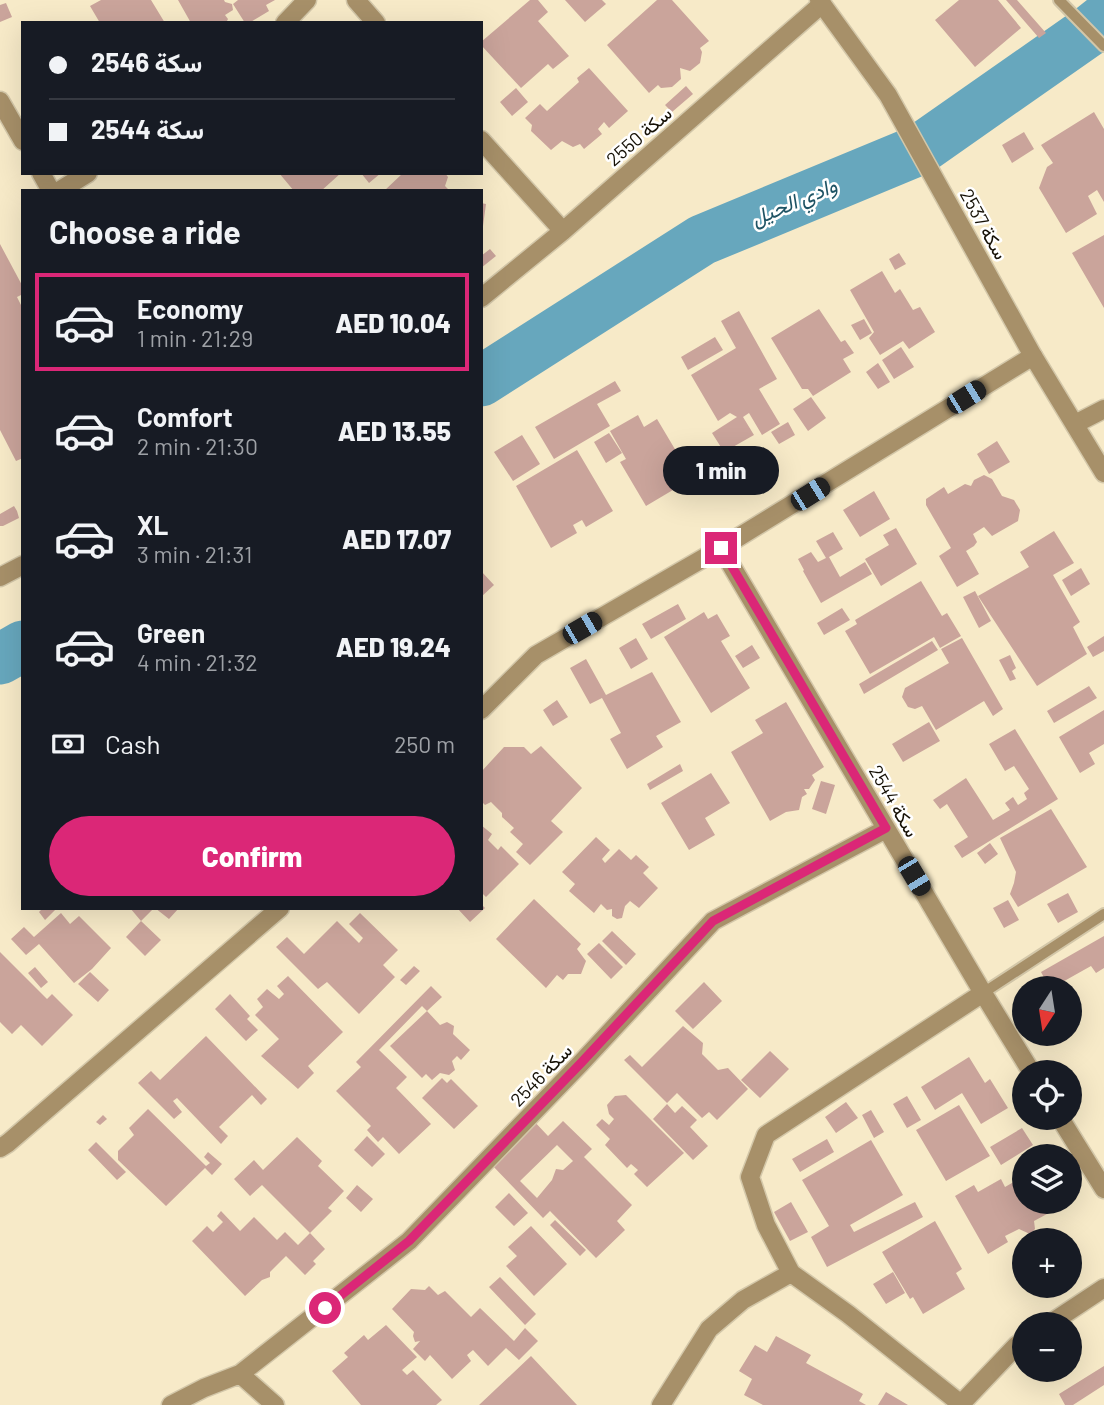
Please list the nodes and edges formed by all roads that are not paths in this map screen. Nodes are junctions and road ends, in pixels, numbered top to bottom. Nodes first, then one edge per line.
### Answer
1 (307, 0) edge
2 (356, 0) edge
3 (1059, 0) edge
4 (821, 2) edge
5 (287, 21) edge
6 (374, 21) edge
7 (1104, 46) edge
8 (0, 100) edge
9 (21, 137) edge
10 (483, 142) edge
11 (85, 175) edge
12 (62, 189) edge
13 (563, 231) junction
14 (483, 297) edge
15 (1032, 356) junction
16 (1104, 409) edge
17 (1075, 424) junction
18 (1104, 473) edge
19 (721, 548) junction
20 (21, 566) edge
21 (0, 577) edge
22 (483, 708) edge
23 (886, 828) junction
24 (277, 910) edge
25 (1104, 915) edge
26 (983, 993) junction
27 (1024, 1060) edge
28 (1067, 1130) edge
29 (0, 1148) edge
30 (1104, 1189) edge
31 (791, 1273) junction
32 (1104, 1288) edge
33 (1068, 1312) edge
34 (1012, 1350) edge
35 (240, 1374) junction
36 (960, 1404) edge
37 (171, 1405) edge
38 (275, 1405) edge
39 (661, 1405) edge

1 - 5 street
2 - 6 street
3 - 7 lane
4 - 13 street, سكة 2550
4 - 15 street, سكة 2537
8 - 9 street
10 - 13 street
11 - 12 street
13 - 14 street, سكة 2550
15 - 17 street, سكة 2537
15 - 19 street
16 - 17 street
17 - 18 street, سكة 2537
19 - 22 street
19 - 23 street, سكة 2544
20 - 21 street
23 - 26 street, سكة 2544
23 - 35 street, سكة 2546
24 - 29 street
25 - 26 lane
26 - 27 street, سكة 2544
26 - 31 street
28 - 30 street
31 - 36 street
31 - 39 street
32 - 33 street
34 - 36 street
35 - 37 street, سكة 2546
35 - 38 street

